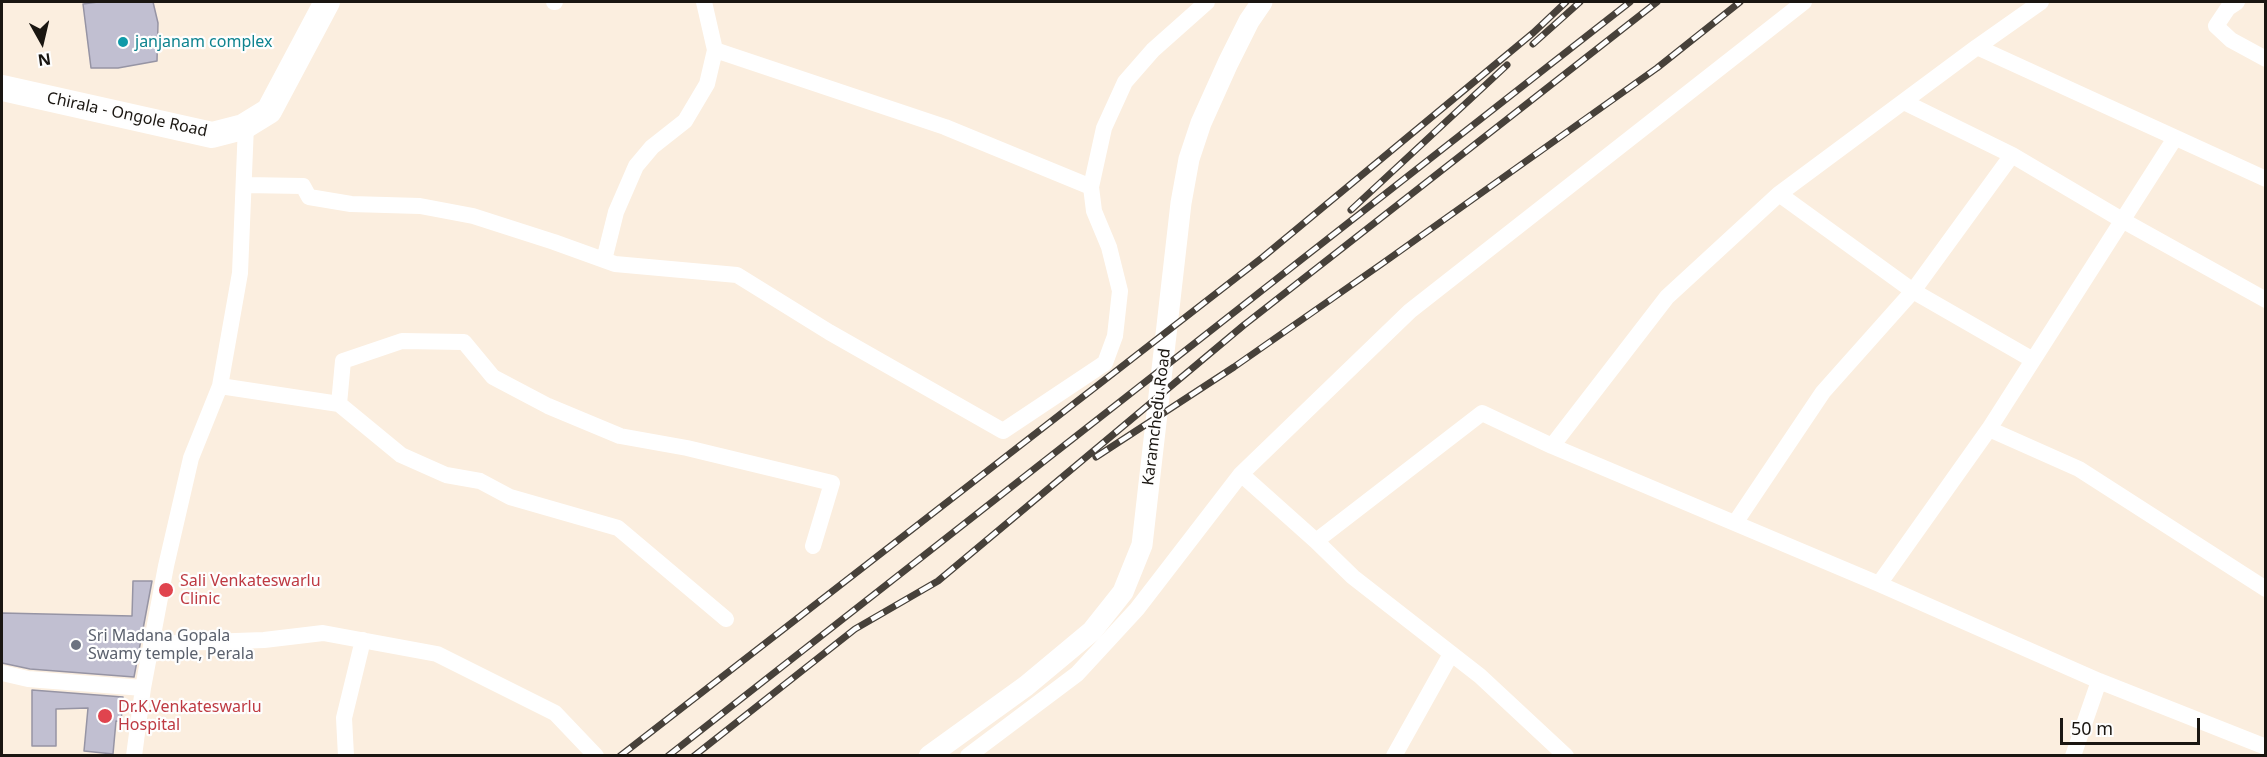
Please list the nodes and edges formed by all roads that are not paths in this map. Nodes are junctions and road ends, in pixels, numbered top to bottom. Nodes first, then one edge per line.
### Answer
1 (327, 2) edge
2 (705, 2) edge
3 (1208, 2) edge
4 (1262, 2) edge
5 (1804, 2) edge
6 (2041, 2) edge
7 (2237, 2) edge
8 (1977, 47) junction
9 (715, 50) junction
10 (2265, 59) edge
11 (2, 88) edge
12 (1904, 102) junction
13 (246, 125) junction
14 (2175, 138) junction
15 (2012, 155) junction
16 (2265, 179) edge
17 (245, 185) junction
18 (1091, 187) junction
19 (1779, 194) junction
20 (2122, 220) junction
21 (604, 260) junction
22 (1913, 291) junction
23 (2265, 300) edge
24 (2033, 360) junction
25 (219, 386) junction
26 (339, 404) junction
27 (1989, 429) junction
28 (1552, 447) junction
29 (1241, 474) junction
30 (1735, 523) junction
31 (1316, 541) junction
32 (813, 546) dead end
33 (1879, 584) junction
34 (2265, 589) edge
35 (726, 619) dead end
36 (363, 640) junction
37 (151, 644) junction
38 (1451, 654) junction
39 (2, 673) edge
40 (2099, 681) junction
41 (142, 688) junction
42 (2265, 747) edge
43 (134, 756) edge
44 (346, 756) edge
45 (596, 756) edge
46 (929, 756) edge
47 (969, 756) edge
48 (1394, 756) edge
49 (1566, 756) edge
50 (2073, 756) edge

1 - 13 main road, Chirala - Ongole Road
2 - 9 street
3 - 18 street
4 - 46 street, Karamchedu Road
5 - 29 street
6 - 8 street
7 - 10 street
8 - 12 street
8 - 14 street
9 - 18 street
9 - 21 street
11 - 13 main road, Chirala - Ongole Road
12 - 15 street
12 - 19 street
13 - 17 street
14 - 16 street
14 - 20 street
15 - 20 street
15 - 22 street
17 - 21 street
17 - 25 street
18 - 21 street
19 - 22 street
19 - 28 street
20 - 23 street
20 - 24 street
22 - 24 street
22 - 30 street
24 - 27 street
25 - 26 street
25 - 37 street
26 - 32 street
26 - 35 street
27 - 33 street
27 - 34 street
28 - 30 street
28 - 31 street
29 - 31 street
29 - 47 street
30 - 33 street
31 - 38 street
33 - 40 street
36 - 37 street
36 - 44 street
36 - 45 street
37 - 41 street
38 - 48 street
38 - 49 street
39 - 41 street
40 - 42 street
40 - 50 street
41 - 43 street

